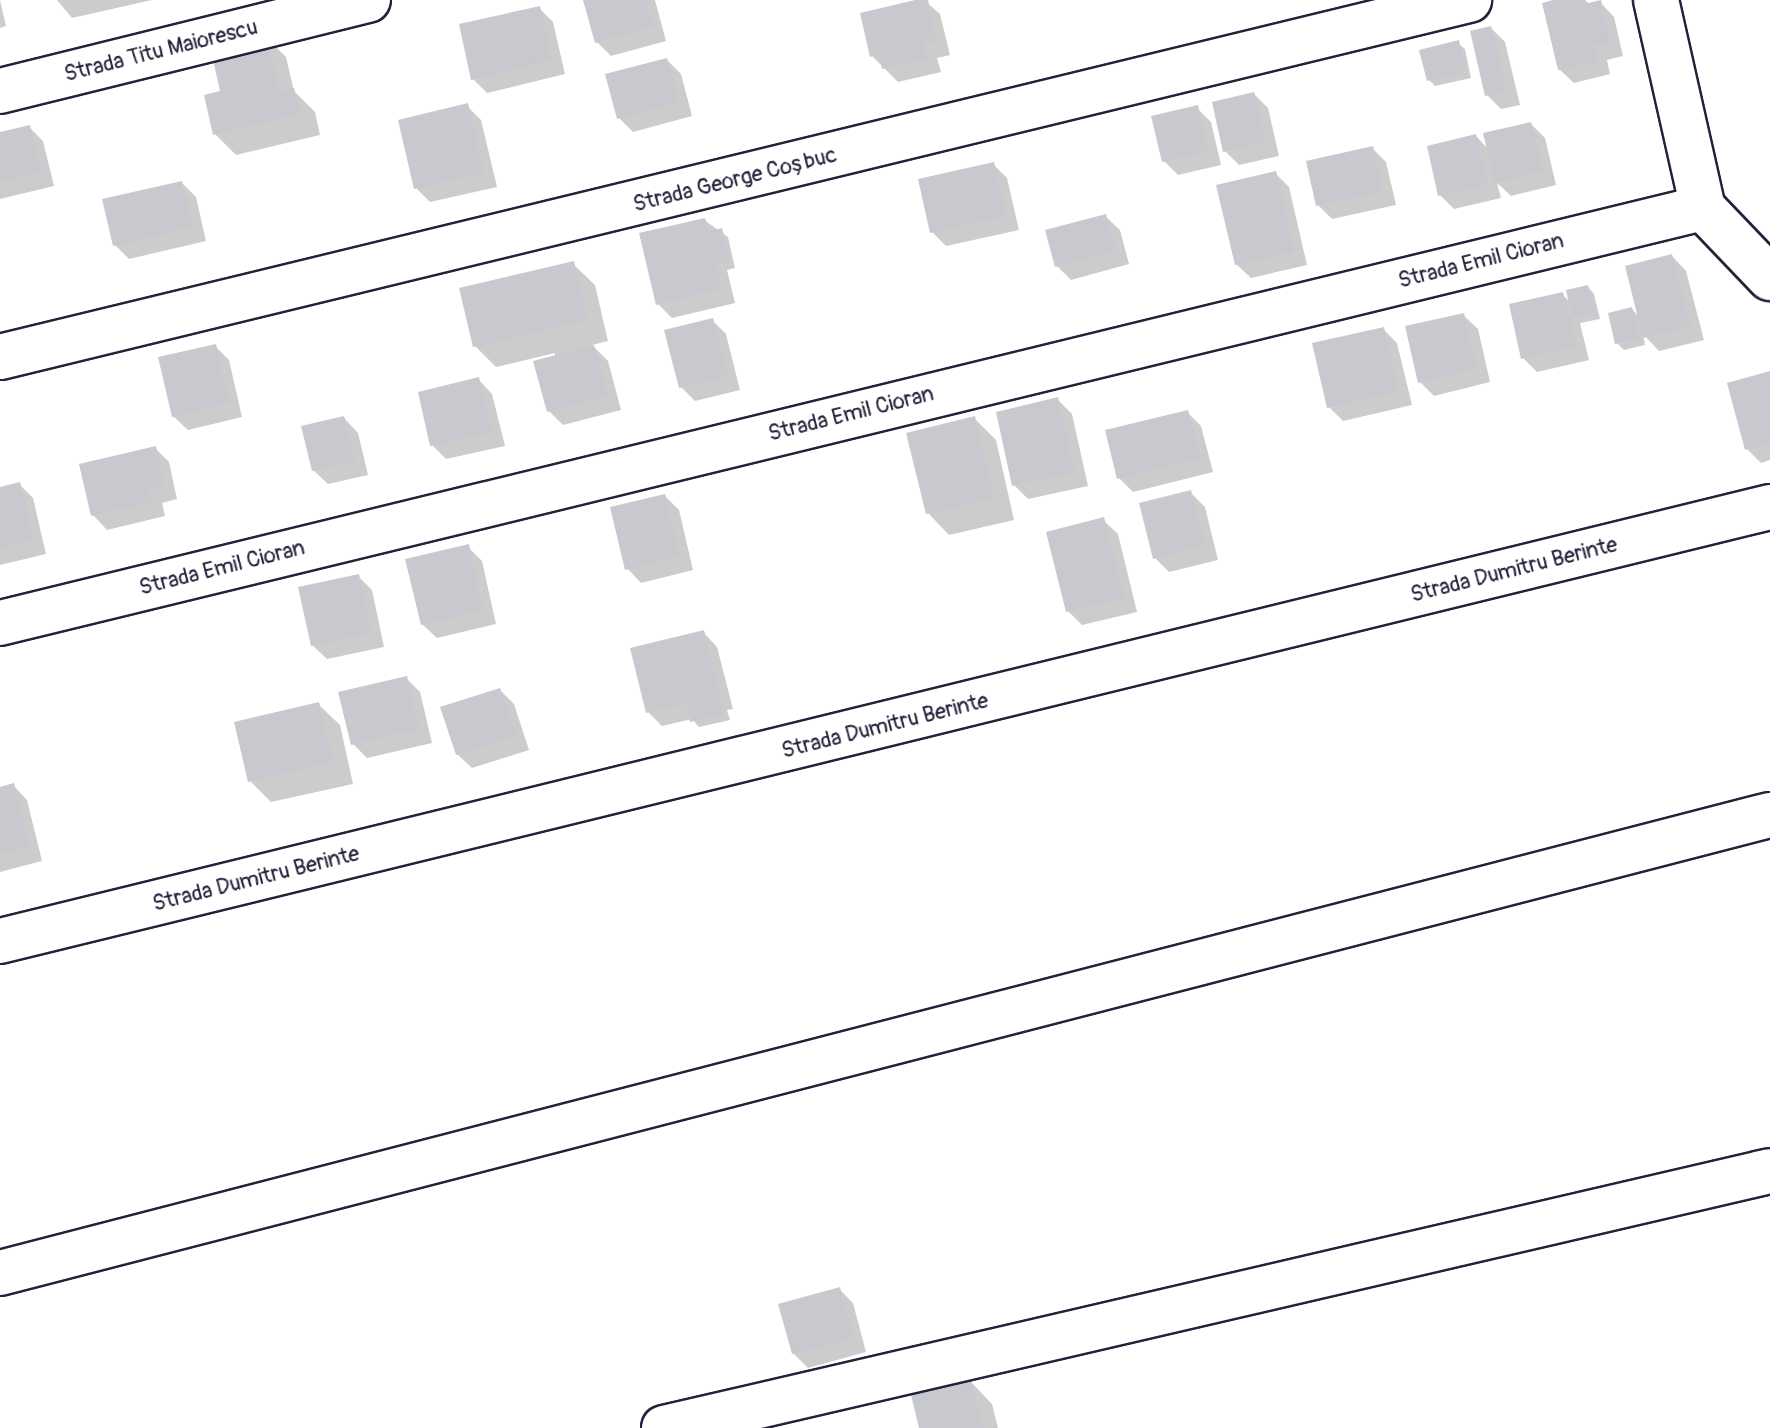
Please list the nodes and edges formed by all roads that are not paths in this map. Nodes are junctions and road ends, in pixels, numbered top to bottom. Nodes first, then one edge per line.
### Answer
1 (368, 0) edge
2 (1469, 0) edge
3 (1656, 0) edge
4 (0, 91) edge
5 (1703, 208) junction
6 (1770, 278) edge
7 (0, 357) edge
8 (1770, 507) edge
9 (0, 623) edge
10 (1770, 815) edge
11 (0, 941) edge
12 (1770, 1171) edge
13 (0, 1273) edge
14 (664, 1428) edge

1 - 4 street, Strada Titu Maiorescu
2 - 7 street, Strada George Coșbuc
3 - 5 street
5 - 6 street
5 - 9 street, Strada Emil Cioran
8 - 11 street, Strada Dumitru Berinte
10 - 13 street
12 - 14 street

